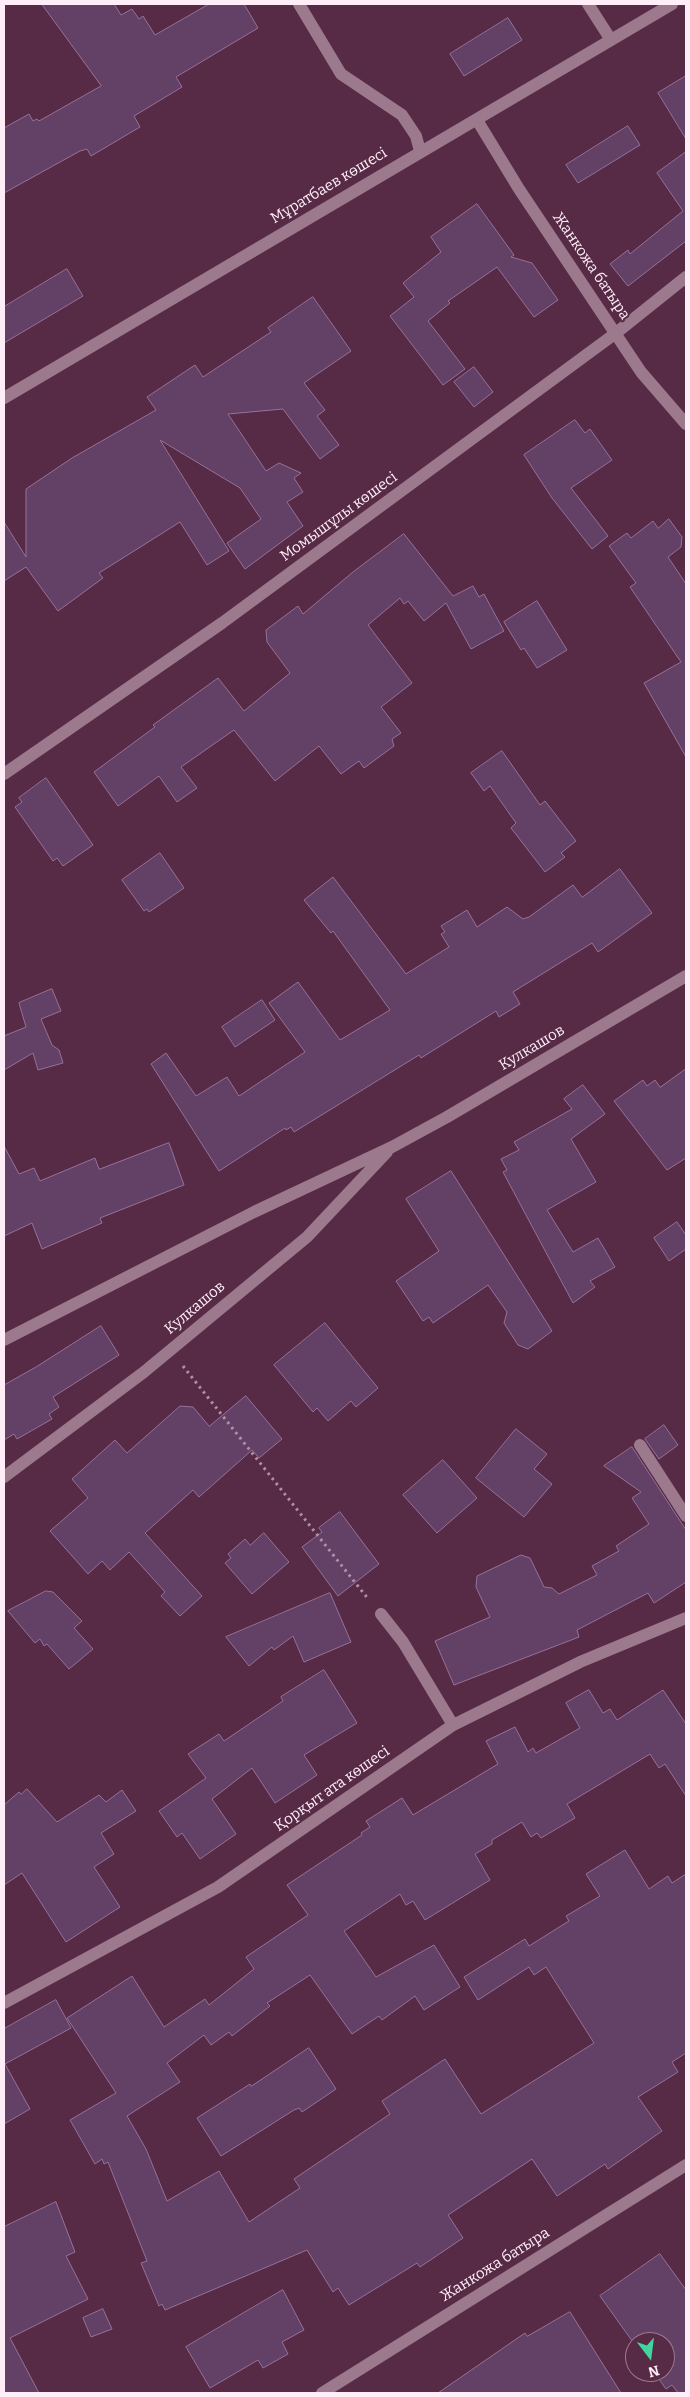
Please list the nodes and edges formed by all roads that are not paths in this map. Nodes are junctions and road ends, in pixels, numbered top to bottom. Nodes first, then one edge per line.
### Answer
1 (299, 4) edge
2 (588, 4) edge
3 (672, 4) edge
4 (611, 40) junction
5 (477, 120) junction
6 (420, 150) junction
7 (686, 277) edge
8 (616, 333) junction
9 (4, 398) edge
10 (686, 424) edge
11 (4, 774) edge
12 (686, 976) edge
13 (392, 1147) junction
14 (4, 1340) edge
15 (640, 1445) dead end
16 (4, 1477) edge
17 (686, 1516) edge
18 (381, 1614) road end
19 (686, 1618) edge
20 (453, 1725) junction
21 (4, 2003) edge
22 (686, 2165) edge
23 (322, 2393) edge

1 - 6 street
2 - 4 street
3 - 4 street, Мұратбаев көшесі
4 - 5 street, Мұратбаев көшесі
5 - 6 street, Мұратбаев көшесі
5 - 8 street, Жанкожа батыра
6 - 9 street, Мұратбаев көшесі
7 - 8 street, Момышұлы көшесі
8 - 10 street, Жанкожа батыра
8 - 11 street, Момышұлы көшесі
12 - 13 street, Кулкашов
13 - 14 street, Кулкашов
13 - 16 street, Кулкашов
15 - 17 street
18 - 20 street
19 - 20 street, Қорқыт ата көшесі
20 - 21 street, Қорқыт ата көшесі
22 - 23 street, Жанкожа батыра

